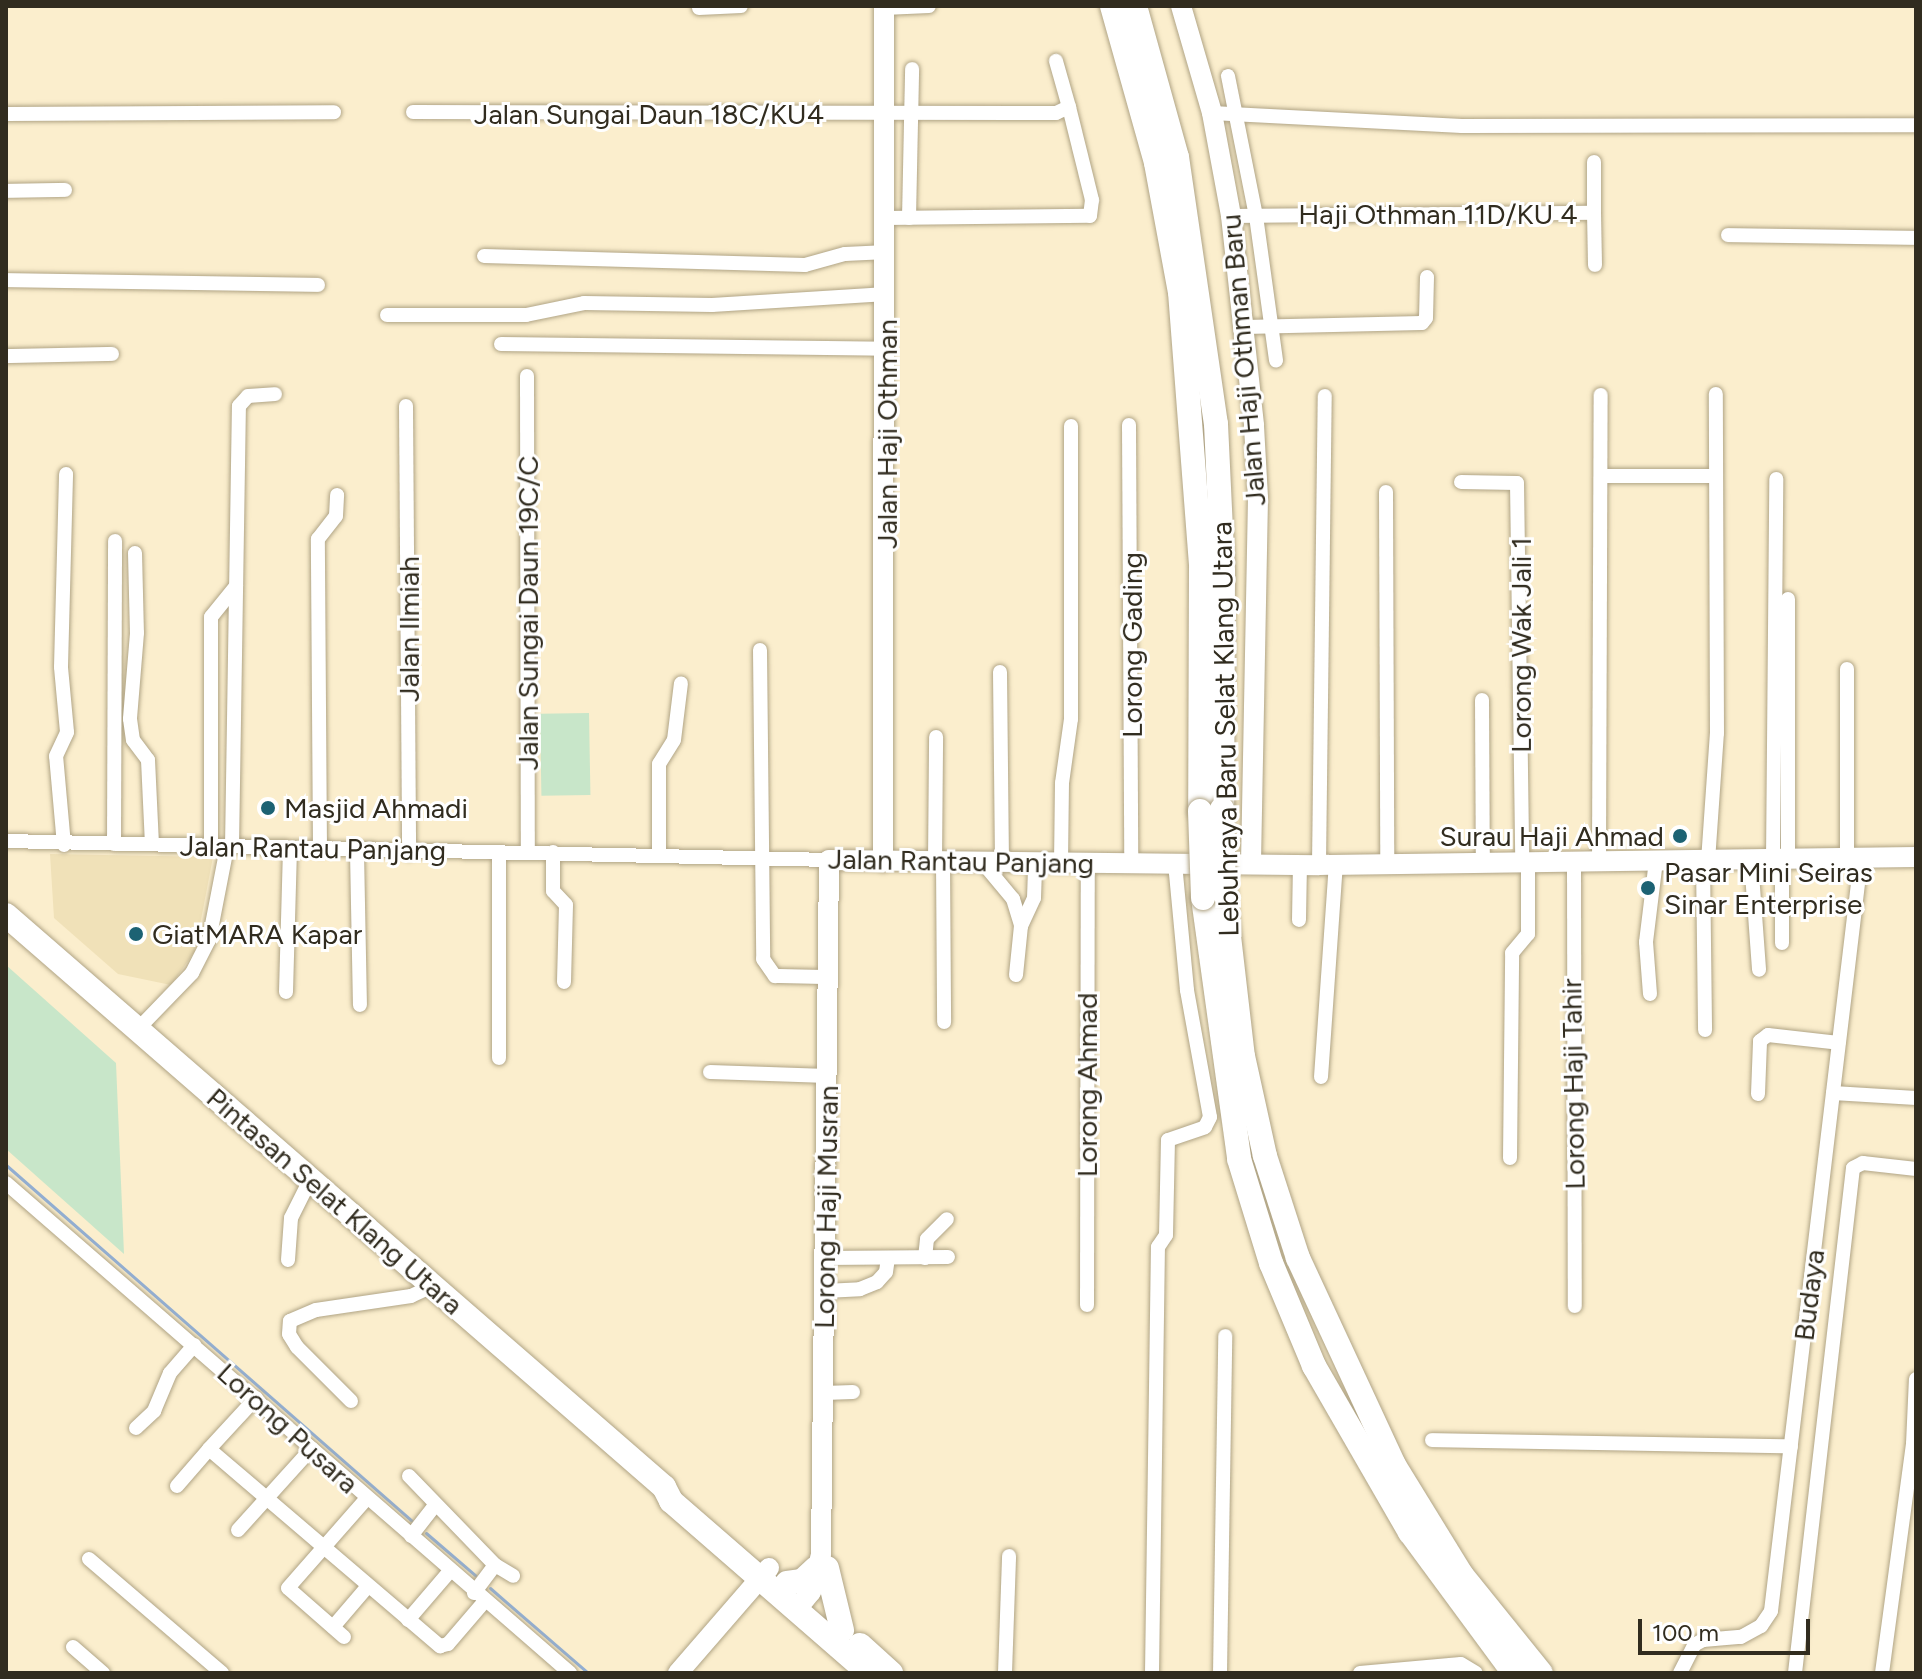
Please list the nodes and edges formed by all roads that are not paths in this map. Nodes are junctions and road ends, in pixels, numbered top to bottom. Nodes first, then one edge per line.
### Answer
1 (741, 6) edge
2 (929, 6) edge
3 (1112, 6) edge
4 (1135, 6) edge
5 (1181, 6) edge
6 (884, 7) edge
7 (699, 8) dead end
8 (1056, 61) dead end
9 (912, 69) dead end
10 (1228, 76) dead end
11 (1069, 107) junction
12 (1233, 111) junction
13 (334, 112) dead end
14 (413, 112) dead end
15 (1212, 113) junction
16 (6, 114) edge
17 (885, 115) junction
18 (911, 115) junction
19 (1916, 125) edge
20 (1594, 162) dead end
21 (65, 190) dead end
22 (6, 191) edge
23 (1594, 213) junction
24 (1231, 216) junction
25 (1256, 216) junction
26 (886, 218) junction
27 (909, 218) junction
28 (1728, 235) dead end
29 (1916, 238) edge
30 (887, 252) junction
31 (484, 256) dead end
32 (1595, 265) dead end
33 (1427, 277) dead end
34 (6, 280) edge
35 (318, 285) dead end
36 (887, 294) junction
37 (387, 315) dead end
38 (1272, 325) junction
39 (1245, 327) junction
40 (501, 344) dead end
41 (887, 349) junction
42 (112, 354) dead end
43 (6, 356) edge
44 (1276, 361) dead end
45 (527, 376) dead end
46 (275, 394) dead end
47 (1716, 394) dead end
48 (1601, 395) dead end
49 (1325, 396) dead end
50 (406, 406) dead end
51 (1129, 425) dead end
52 (1071, 426) dead end
53 (66, 474) dead end
54 (1601, 476) junction
55 (1716, 476) junction
56 (1776, 479) dead end
57 (1461, 482) dead end
58 (1386, 492) dead end
59 (337, 495) dead end
60 (115, 541) dead end
61 (135, 553) dead end
62 (236, 586) junction
63 (1788, 599) dead end
64 (760, 650) dead end
65 (1847, 669) dead end
66 (1000, 672) dead end
67 (681, 683) dead end
68 (1482, 700) dead end
69 (936, 737) dead end
70 (1211, 810) junction
71 (6, 841) edge
72 (114, 844) junction
73 (152, 844) junction
74 (64, 845) junction
75 (211, 845) junction
76 (229, 847) junction
77 (290, 849) junction
78 (320, 849) junction
79 (528, 851) junction
80 (357, 852) junction
81 (499, 852) junction
82 (553, 852) junction
83 (409, 853) junction
84 (659, 855) junction
85 (761, 857) junction
86 (1916, 857) edge
87 (1854, 858) junction
88 (1781, 859) junction
89 (829, 860) junction
90 (1751, 860) junction
91 (1656, 861) junction
92 (1706, 861) junction
93 (883, 862) junction
94 (939, 862) junction
95 (1599, 862) junction
96 (992, 863) junction
97 (1035, 863) junction
98 (1251, 863) junction
99 (1525, 863) junction
100 (1574, 863) junction
101 (1061, 864) junction
102 (1088, 864) junction
103 (1131, 864) junction
104 (1175, 864) junction
105 (1483, 864) junction
106 (1318, 865) junction
107 (1387, 865) junction
108 (1213, 896) junction
109 (6, 915) edge
110 (1299, 920) dead end
111 (1021, 926) junction
112 (1782, 943) dead end
113 (1759, 970) dead end
114 (1016, 975) dead end
115 (828, 977) junction
116 (564, 982) dead end
117 (286, 992) dead end
118 (1650, 994) dead end
119 (360, 1005) dead end
120 (944, 1022) dead end
121 (138, 1029) junction
122 (1705, 1030) dead end
123 (1839, 1043) junction
124 (499, 1058) dead end
125 (710, 1072) dead end
126 (828, 1076) junction
127 (1321, 1077) dead end
128 (1833, 1093) junction
129 (1758, 1094) dead end
130 (1916, 1098) edge
131 (1510, 1158) dead end
132 (1916, 1169) edge
133 (310, 1180) junction
134 (6, 1183) edge
135 (947, 1219) dead end
136 (948, 1257) dead end
137 (825, 1258) junction
138 (888, 1258) junction
139 (925, 1258) junction
140 (288, 1260) dead end
141 (432, 1286) junction
142 (825, 1291) junction
143 (1087, 1305) dead end
144 (1575, 1306) dead end
145 (1225, 1336) dead end
146 (194, 1345) junction
147 (1916, 1379) edge
148 (853, 1392) dead end
149 (824, 1393) junction
150 (256, 1398) junction
151 (351, 1401) dead end
152 (1914, 1406) edge
153 (136, 1428) dead end
154 (1432, 1440) dead end
155 (1791, 1446) junction
156 (312, 1448) junction
157 (209, 1449) junction
158 (409, 1476) dead end
159 (177, 1486) dead end
160 (266, 1498) junction
161 (367, 1498) junction
162 (435, 1505) junction
163 (238, 1530) dead end
164 (411, 1536) junction
165 (323, 1548) junction
166 (1009, 1556) dead end
167 (89, 1559) dead end
168 (821, 1564) junction
169 (495, 1565) junction
170 (450, 1571) junction
171 (513, 1576) dead end
172 (772, 1576) junction
173 (368, 1586) junction
174 (479, 1598) junction
175 (806, 1608) junction
176 (408, 1620) junction
177 (842, 1630) junction
178 (73, 1647) dead end
179 (103, 1673) edge
180 (222, 1673) edge
181 (570, 1673) edge
182 (678, 1673) edge
183 (869, 1673) edge
184 (891, 1673) edge
185 (1005, 1673) edge
186 (1152, 1673) edge
187 (1220, 1673) edge
188 (1360, 1673) edge
189 (1476, 1673) edge
190 (1514, 1673) edge
191 (1541, 1673) edge
192 (1680, 1673) edge
193 (1795, 1673) edge
194 (1882, 1673) edge

1 - 7 street
2 - 6 street
3 - 70 highway, Lebuhraya Baru Selat Klang Utara
4 - 70 highway, Lebuhraya Baru Selat Klang Utara
5 - 15 street, Jalan Haji Othman Baru
6 - 17 street, Jalan Haji Othman
8 - 11 street
9 - 18 street
10 - 12 street
11 - 18 street, Jalan Sungai Daun 18C/KU4
11 - 27 street
12 - 15 street
12 - 19 street
12 - 25 street
13 - 16 street
14 - 17 street, Jalan Sungai Daun 18C/KU4
15 - 24 street, Jalan Haji Othman Baru
17 - 18 street, Jalan Sungai Daun 18C/KU4
17 - 26 street, Jalan Haji Othman
18 - 27 street
20 - 23 street, Haji Othman 11D/KU 4
21 - 22 street
23 - 25 street, Haji Othman 11D/KU 4
23 - 32 street
24 - 25 street, Haji Othman 11D/KU 4
24 - 39 street, Jalan Haji Othman Baru
25 - 38 street
26 - 27 street
26 - 30 street, Jalan Haji Othman
28 - 29 street
30 - 31 street
30 - 36 street, Jalan Haji Othman
33 - 38 street
34 - 35 street
36 - 37 street
36 - 41 street, Jalan Haji Othman
38 - 39 street
38 - 44 street
39 - 98 street, Jalan Haji Othman Baru
40 - 41 street
41 - 93 street, Jalan Haji Othman
42 - 43 street
45 - 79 street, Jalan Sungai Daun 19C/C
46 - 62 street
47 - 55 street
48 - 54 street
49 - 106 street
50 - 83 street, Jalan Ilmiah
51 - 103 street, Lorong Gading
52 - 101 street
53 - 74 street
54 - 55 street
54 - 95 street
55 - 92 street
56 - 88 street
57 - 99 street, Lorong Wak Jali 1
58 - 107 street
59 - 78 street
60 - 72 street
61 - 73 street
62 - 75 street
62 - 76 street
63 - 88 street
64 - 85 street
65 - 87 street, Budaya
66 - 96 street
67 - 84 street
68 - 105 street
69 - 94 street
70 - 108 highway, Lebuhraya Baru Selat Klang Utara, bridge
71 - 74 street, Jalan Rantau Panjang
72 - 73 street, Jalan Rantau Panjang
72 - 74 street, Jalan Rantau Panjang
73 - 75 street, Jalan Rantau Panjang
75 - 76 street, Jalan Rantau Panjang
76 - 77 street, Jalan Rantau Panjang
76 - 121 street
77 - 78 street, Jalan Rantau Panjang
77 - 117 street
78 - 80 street, Jalan Rantau Panjang
79 - 81 street, Jalan Rantau Panjang
79 - 82 street, Jalan Rantau Panjang
80 - 83 street, Jalan Rantau Panjang
80 - 119 street
81 - 83 street, Jalan Rantau Panjang
81 - 124 street
82 - 84 street, Jalan Rantau Panjang
82 - 116 street
84 - 85 street, Jalan Rantau Panjang
85 - 89 street, Jalan Rantau Panjang
85 - 115 street
86 - 87 street, Jalan Rantau Panjang
87 - 88 street, Jalan Rantau Panjang
87 - 123 street, Budaya
88 - 90 street, Jalan Rantau Panjang
88 - 112 street
89 - 93 street, Jalan Rantau Panjang
89 - 115 street, Lorong Haji Musran
90 - 92 street, Jalan Rantau Panjang
90 - 113 street
91 - 92 street, Jalan Rantau Panjang
91 - 95 street, Jalan Rantau Panjang
91 - 118 street
92 - 122 street
93 - 94 street, Jalan Rantau Panjang
94 - 96 street, Jalan Rantau Panjang
94 - 120 street
95 - 100 street, Jalan Rantau Panjang
96 - 97 street, Jalan Rantau Panjang
96 - 111 street
97 - 101 street, Jalan Rantau Panjang
97 - 111 street
98 - 104 street, Jalan Rantau Panjang
98 - 106 street, Jalan Rantau Panjang
99 - 100 street, Jalan Rantau Panjang
99 - 105 street, Jalan Rantau Panjang
99 - 131 street
100 - 144 street, Lorong Haji Tahir
101 - 102 street, Jalan Rantau Panjang
102 - 103 street, Jalan Rantau Panjang
102 - 143 street, Lorong Ahmad
103 - 104 street, Jalan Rantau Panjang
104 - 186 street
105 - 107 street, Jalan Rantau Panjang
106 - 107 street, Jalan Rantau Panjang
106 - 110 street
106 - 127 street
108 - 190 highway, Lebuhraya Baru Selat Klang Utara
108 - 191 highway, Lebuhraya Baru Selat Klang Utara
109 - 121 highway, Pintasan Selat Klang Utara
111 - 114 street
115 - 126 street, Lorong Haji Musran
121 - 133 highway, Pintasan Selat Klang Utara
123 - 128 street, Budaya
123 - 129 street
125 - 126 street
126 - 137 street, Lorong Haji Musran
128 - 130 street
128 - 155 street, Budaya
132 - 193 street
133 - 140 street
133 - 141 highway, Pintasan Selat Klang Utara
134 - 146 street, Lorong Pusara
135 - 139 street
136 - 139 street
137 - 138 street
137 - 142 street, Lorong Haji Musran
138 - 139 street
138 - 142 street
141 - 151 street
141 - 172 highway, Pintasan Selat Klang Utara
142 - 149 street, Lorong Haji Musran
145 - 187 street
146 - 150 street, Lorong Pusara
146 - 153 street
147 - 152 street
148 - 149 street
149 - 168 street, Lorong Haji Musran
150 - 156 street, Lorong Pusara
150 - 157 street
152 - 194 street
154 - 155 street
155 - 192 street, Budaya
156 - 160 street
156 - 161 street, Lorong Pusara
157 - 159 street
157 - 160 street
158 - 162 street
160 - 163 street
160 - 165 street
161 - 164 street, Lorong Pusara
161 - 165 street
162 - 164 street
162 - 169 street
164 - 170 street, Lorong Pusara
165 - 173 street
165 - 173 street
166 - 185 street
167 - 180 street
168 - 172 highway
168 - 175 street, Lorong Haji Musran
168 - 177 highway
169 - 171 street
169 - 174 street
170 - 174 street, Lorong Pusara
170 - 176 street
172 - 175 highway, Pintasan Selat Klang Utara
172 - 182 street
173 - 176 street
174 - 176 street
174 - 181 street, Lorong Pusara
175 - 177 highway, Pintasan Selat Klang Utara
175 - 183 highway, Pintasan Selat Klang Utara
177 - 184 highway, Pintasan Selat Klang Utara
178 - 179 street
188 - 189 street

